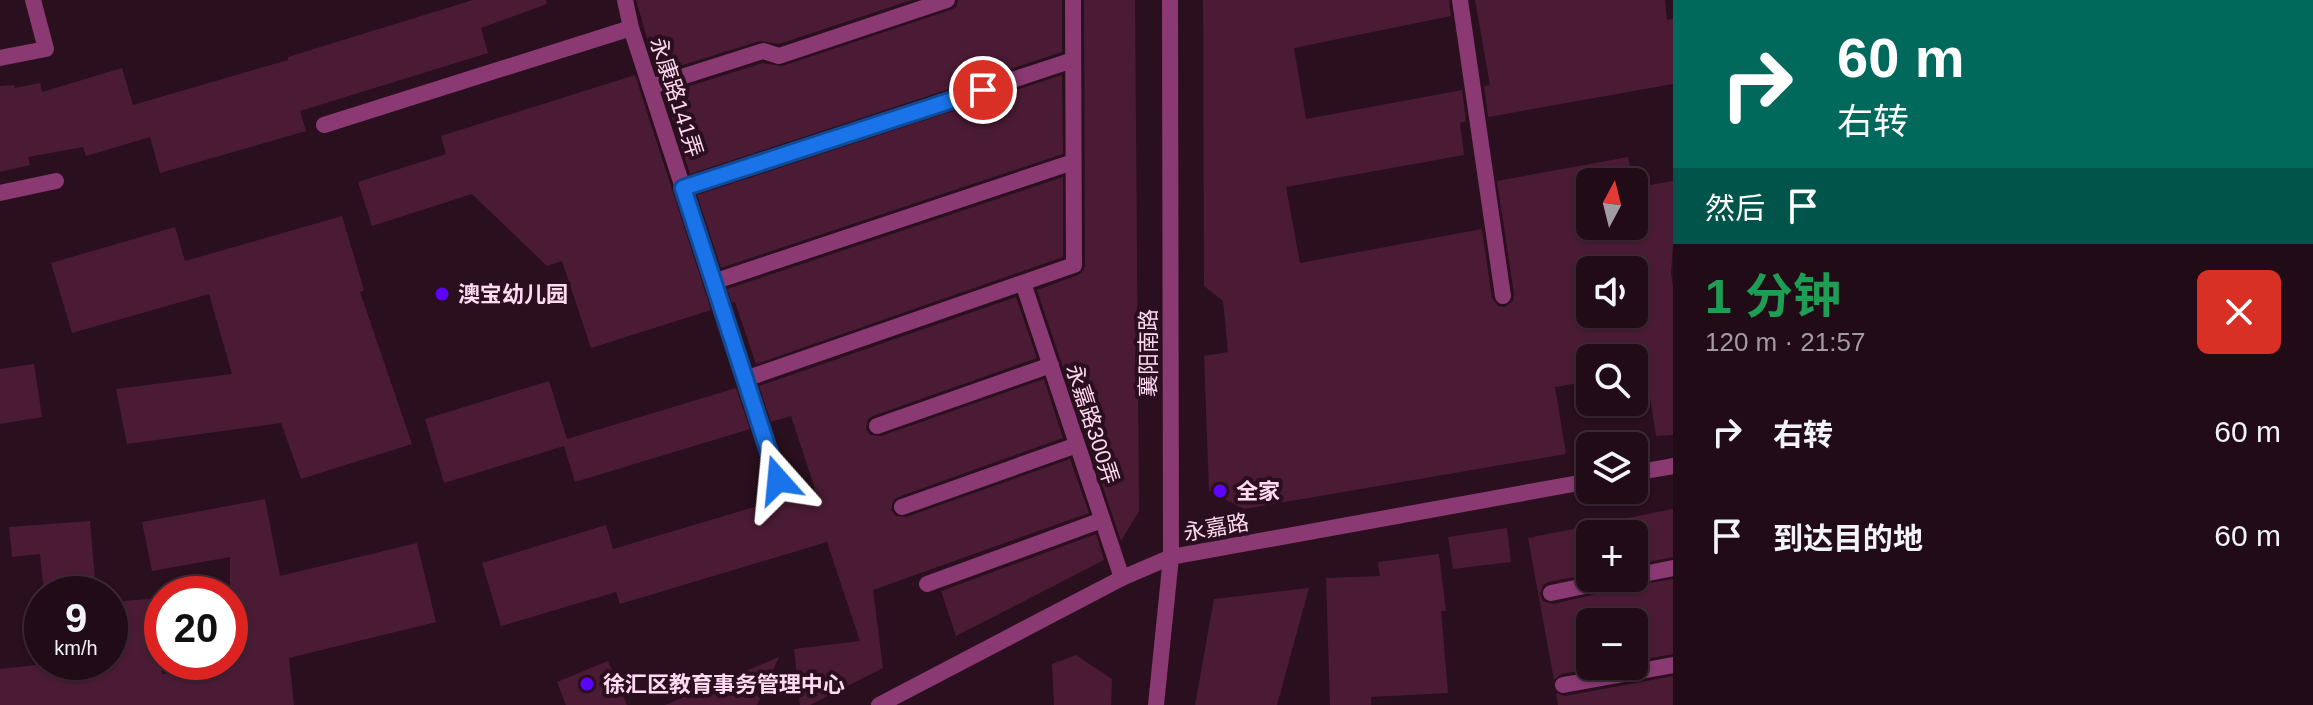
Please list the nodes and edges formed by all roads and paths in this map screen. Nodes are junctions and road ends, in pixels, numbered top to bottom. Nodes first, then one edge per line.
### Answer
1 (33, 0) edge
2 (625, 0) edge
3 (947, 0) edge
4 (1073, 0) edge
5 (1170, 0) edge
6 (1460, 0) edge
7 (631, 28) junction
8 (0, 58) edge
9 (1073, 60) junction
10 (650, 87) junction
11 (324, 125) dead end
12 (1073, 162) junction
13 (56, 181) dead end
14 (683, 188) junction
15 (0, 193) edge
16 (713, 282) junction
17 (1023, 283) junction
18 (1503, 296) dead end
19 (1051, 365) junction
20 (745, 379) junction
21 (877, 426) dead end
22 (1077, 445) junction
23 (1673, 466) edge
24 (1648, 470) edge
25 (778, 480) dead end
26 (1576, 484) edge
27 (902, 507) dead end
28 (1102, 520) junction
29 (1171, 557) junction
30 (1673, 568) edge
31 (1648, 573) edge
32 (1122, 578) junction
33 (927, 584) dead end
34 (1576, 588) edge
35 (1551, 593) dead end
36 (1673, 665) edge
37 (1563, 685) dead end
38 (879, 705) edge
39 (1156, 705) edge

1 - 8 street
2 - 7 street, 永康路141弄
3 - 10 street
4 - 9 street
5 - 29 street, 襄阳南路
6 - 18 street
7 - 10 street, 永康路141弄
7 - 11 street
9 - 12 street
9 - 14 street
10 - 14 street, 永康路141弄
12 - 16 street
12 - 17 street
13 - 15 street
14 - 16 street, 永康路141弄
16 - 20 street, 永康路141弄
17 - 19 street, 永嘉路300弄
17 - 20 street
19 - 21 street
19 - 22 street, 永嘉路300弄
20 - 25 street, 永康路141弄
22 - 27 street
22 - 28 street, 永嘉路300弄
23 - 24 street
26 - 29 street, 永嘉路
28 - 32 street, 永嘉路300弄
28 - 33 street
29 - 32 street, 永嘉路
29 - 39 street, 襄阳南路
30 - 31 street
32 - 38 street, 永嘉路
34 - 35 street
36 - 37 street

